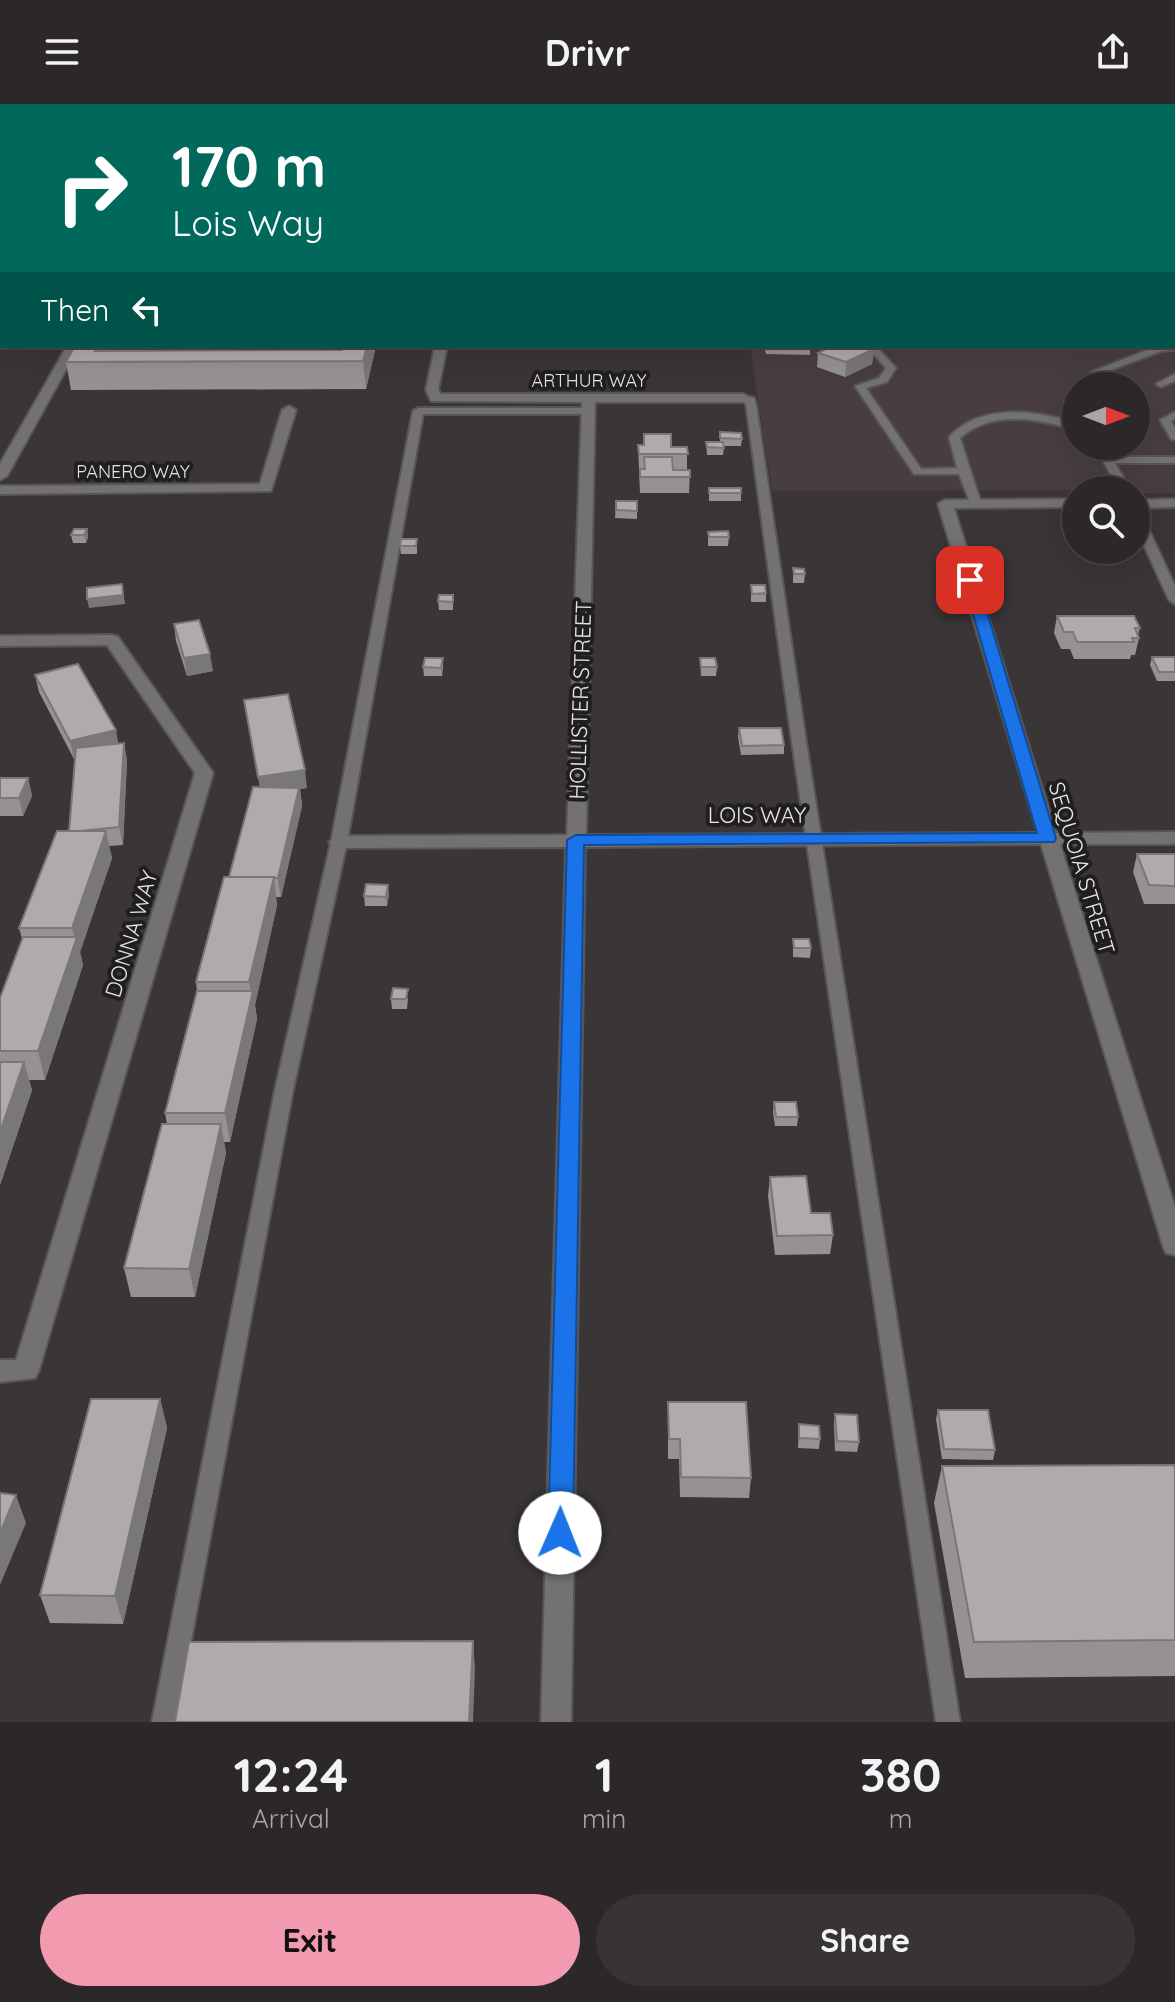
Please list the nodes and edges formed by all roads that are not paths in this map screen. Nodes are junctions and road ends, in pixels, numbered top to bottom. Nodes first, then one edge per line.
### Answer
1 (72, 348) edge
2 (441, 348) edge
3 (873, 348) edge
4 (1161, 348) edge
5 (1096, 372) dead end
6 (1175, 377) edge
7 (1161, 384) dead end
8 (743, 398) joint
9 (589, 405) junction
10 (289, 410) dead end
11 (1170, 418) edge
12 (1062, 423) edge
13 (1175, 437) edge
14 (1108, 460) edge
15 (1150, 460) edge
16 (1175, 460) edge
17 (963, 471) junction
18 (0, 476) edge
19 (1117, 476) edge
20 (0, 490) edge
21 (975, 503) junction
22 (1062, 503) edge
23 (1175, 503) edge
24 (1150, 504) edge
25 (1150, 546) edge
26 (1175, 600) edge
27 (0, 641) edge
28 (1047, 838) junction
29 (1175, 838) edge
30 (815, 839) junction
31 (576, 840) junction
32 (339, 842) junction
33 (1175, 1246) edge
34 (13, 1370) edge
35 (164, 1722) edge
36 (556, 1722) edge
37 (948, 1722) edge

1 - 18 street
2 - 9 street, ARTHUR WAY
3 - 17 lane
4 - 5 lane
6 - 7 lane
8 - 9 street, ARTHUR WAY
8 - 30 lane
9 - 31 street, HOLLISTER STREET
9 - 32 lane
10 - 20 street, PANERO WAY
11 - 13 lane
12 - 17 lane
14 - 19 lane
15 - 16 lane
17 - 21 lane
21 - 22 street
21 - 28 street, SEQUOIA STREET
23 - 24 street
25 - 26 lane
27 - 34 street, DONNA WAY
28 - 29 street, LOIS WAY
28 - 30 street, LOIS WAY
28 - 33 street, SEQUOIA STREET
30 - 31 street, LOIS WAY
30 - 37 lane
31 - 32 street, LOIS WAY
31 - 36 street, HOLLISTER STREET
32 - 35 lane

